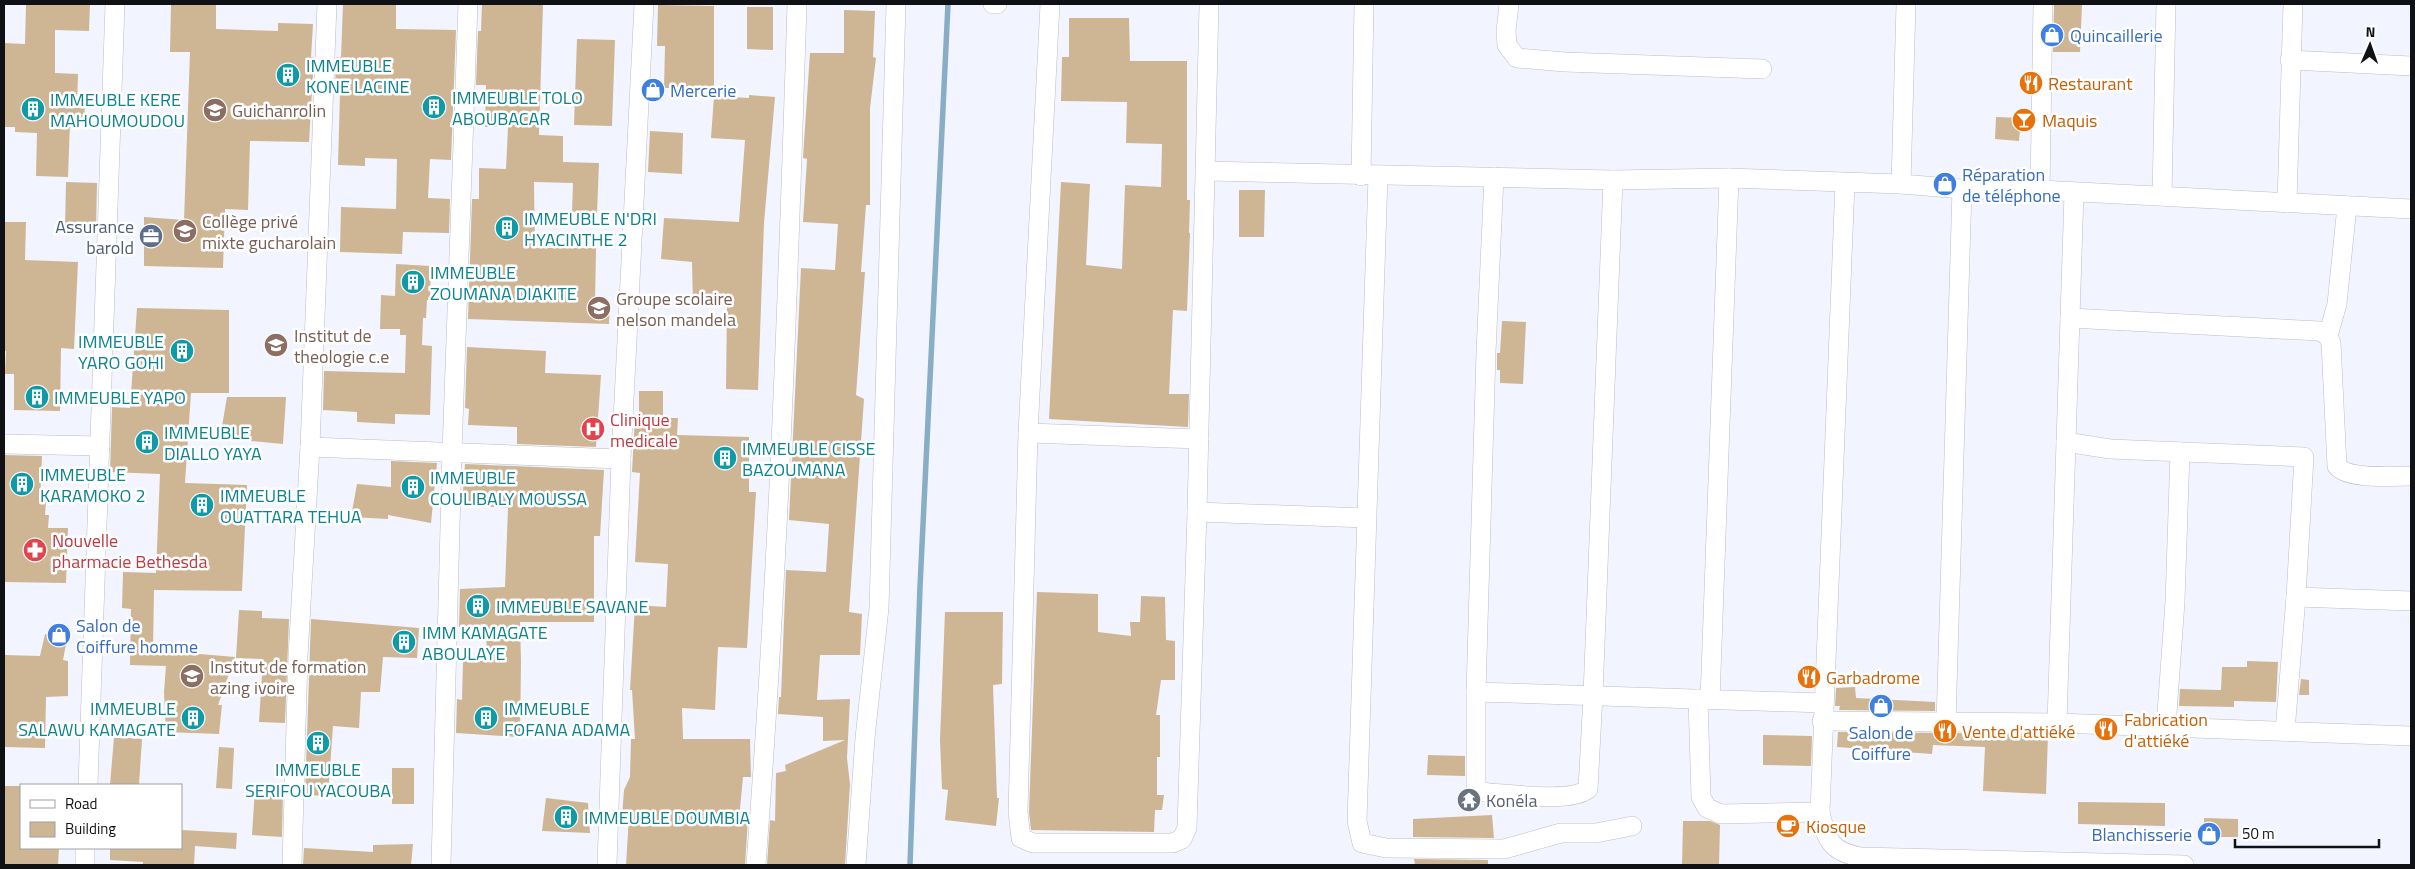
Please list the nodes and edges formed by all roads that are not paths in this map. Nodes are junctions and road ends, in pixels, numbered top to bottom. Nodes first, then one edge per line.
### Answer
1 (115, 4) edge
2 (326, 4) edge
3 (468, 4) edge
4 (644, 4) edge
5 (797, 4) edge
6 (896, 4) edge
7 (993, 4) edge
8 (997, 4) edge
9 (1050, 4) edge
10 (1209, 4) edge
11 (1364, 4) edge
12 (1509, 4) edge
13 (1906, 4) edge
14 (2042, 4) edge
15 (2166, 4) edge
16 (2293, 4) edge
17 (2290, 60) junction
18 (2411, 66) edge
19 (1762, 69) dead end
20 (1206, 170) junction
21 (1370, 176) junction
22 (1494, 177) junction
23 (1729, 178) junction
24 (1613, 180) junction
25 (1845, 183) junction
26 (1901, 184) junction
27 (1962, 189) junction
28 (2040, 190) junction
29 (2074, 192) junction
30 (2162, 196) junction
31 (2286, 204) junction
32 (2347, 206) junction
33 (2411, 208) edge
34 (2070, 318) junction
35 (2328, 336) junction
36 (1028, 433) junction
37 (1199, 439) junction
38 (2066, 442) junction
39 (4, 444) edge
40 (100, 446) junction
41 (310, 447) junction
42 (452, 452) junction
43 (2180, 452) junction
44 (2304, 457) junction
45 (2335, 458) junction
46 (621, 459) junction
47 (2411, 476) edge
48 (1197, 512) junction
49 (1366, 518) junction
50 (2296, 597) junction
51 (2411, 601) edge
52 (1476, 692) junction
53 (1593, 695) junction
54 (1704, 700) junction
55 (1822, 712) junction
56 (1946, 723) junction
57 (2057, 723) junction
58 (2166, 727) junction
59 (2285, 731) junction
60 (2411, 736) edge
61 (88, 784) edge
62 (1820, 812) junction
63 (1632, 826) dead end
64 (85, 849) edge
65 (1998, 863) edge
66 (85, 865) edge
67 (292, 865) edge
68 (441, 865) edge
69 (607, 865) edge
70 (756, 865) edge
71 (856, 865) edge
72 (2184, 865) edge

1 - 40 street
2 - 41 street
3 - 42 street
4 - 46 street
5 - 70 street
6 - 71 street
7 - 8 street
9 - 36 street
10 - 20 street
11 - 21 street
12 - 19 street
13 - 26 street
14 - 28 street
15 - 30 street
16 - 17 street
17 - 18 street
17 - 31 street
20 - 21 street
20 - 37 street
21 - 22 street
21 - 49 street
22 - 24 street
22 - 52 street
23 - 24 street
23 - 25 street
23 - 54 street
24 - 53 street
25 - 26 street
25 - 55 street
26 - 27 street
27 - 28 street
27 - 56 street
28 - 29 street
29 - 30 street
29 - 34 street
30 - 31 street
31 - 32 street
32 - 33 street
32 - 35 street
34 - 35 street
34 - 38 street
35 - 45 street
36 - 37 street
36 - 48 street
37 - 48 street
38 - 43 street
38 - 57 street
39 - 40 street
40 - 61 street
41 - 42 street
41 - 67 street
42 - 46 street
42 - 68 street
43 - 44 street
43 - 58 street
44 - 45 street
44 - 50 street
45 - 47 street
46 - 69 street
48 - 49 street
49 - 63 street
50 - 51 street
50 - 59 street
52 - 53 street
52 - 53 street
53 - 54 street
54 - 55 street
54 - 62 street
55 - 56 street
55 - 62 street
56 - 57 street
57 - 58 street
58 - 59 street
59 - 60 street
62 - 65 street
64 - 66 street
65 - 72 street

